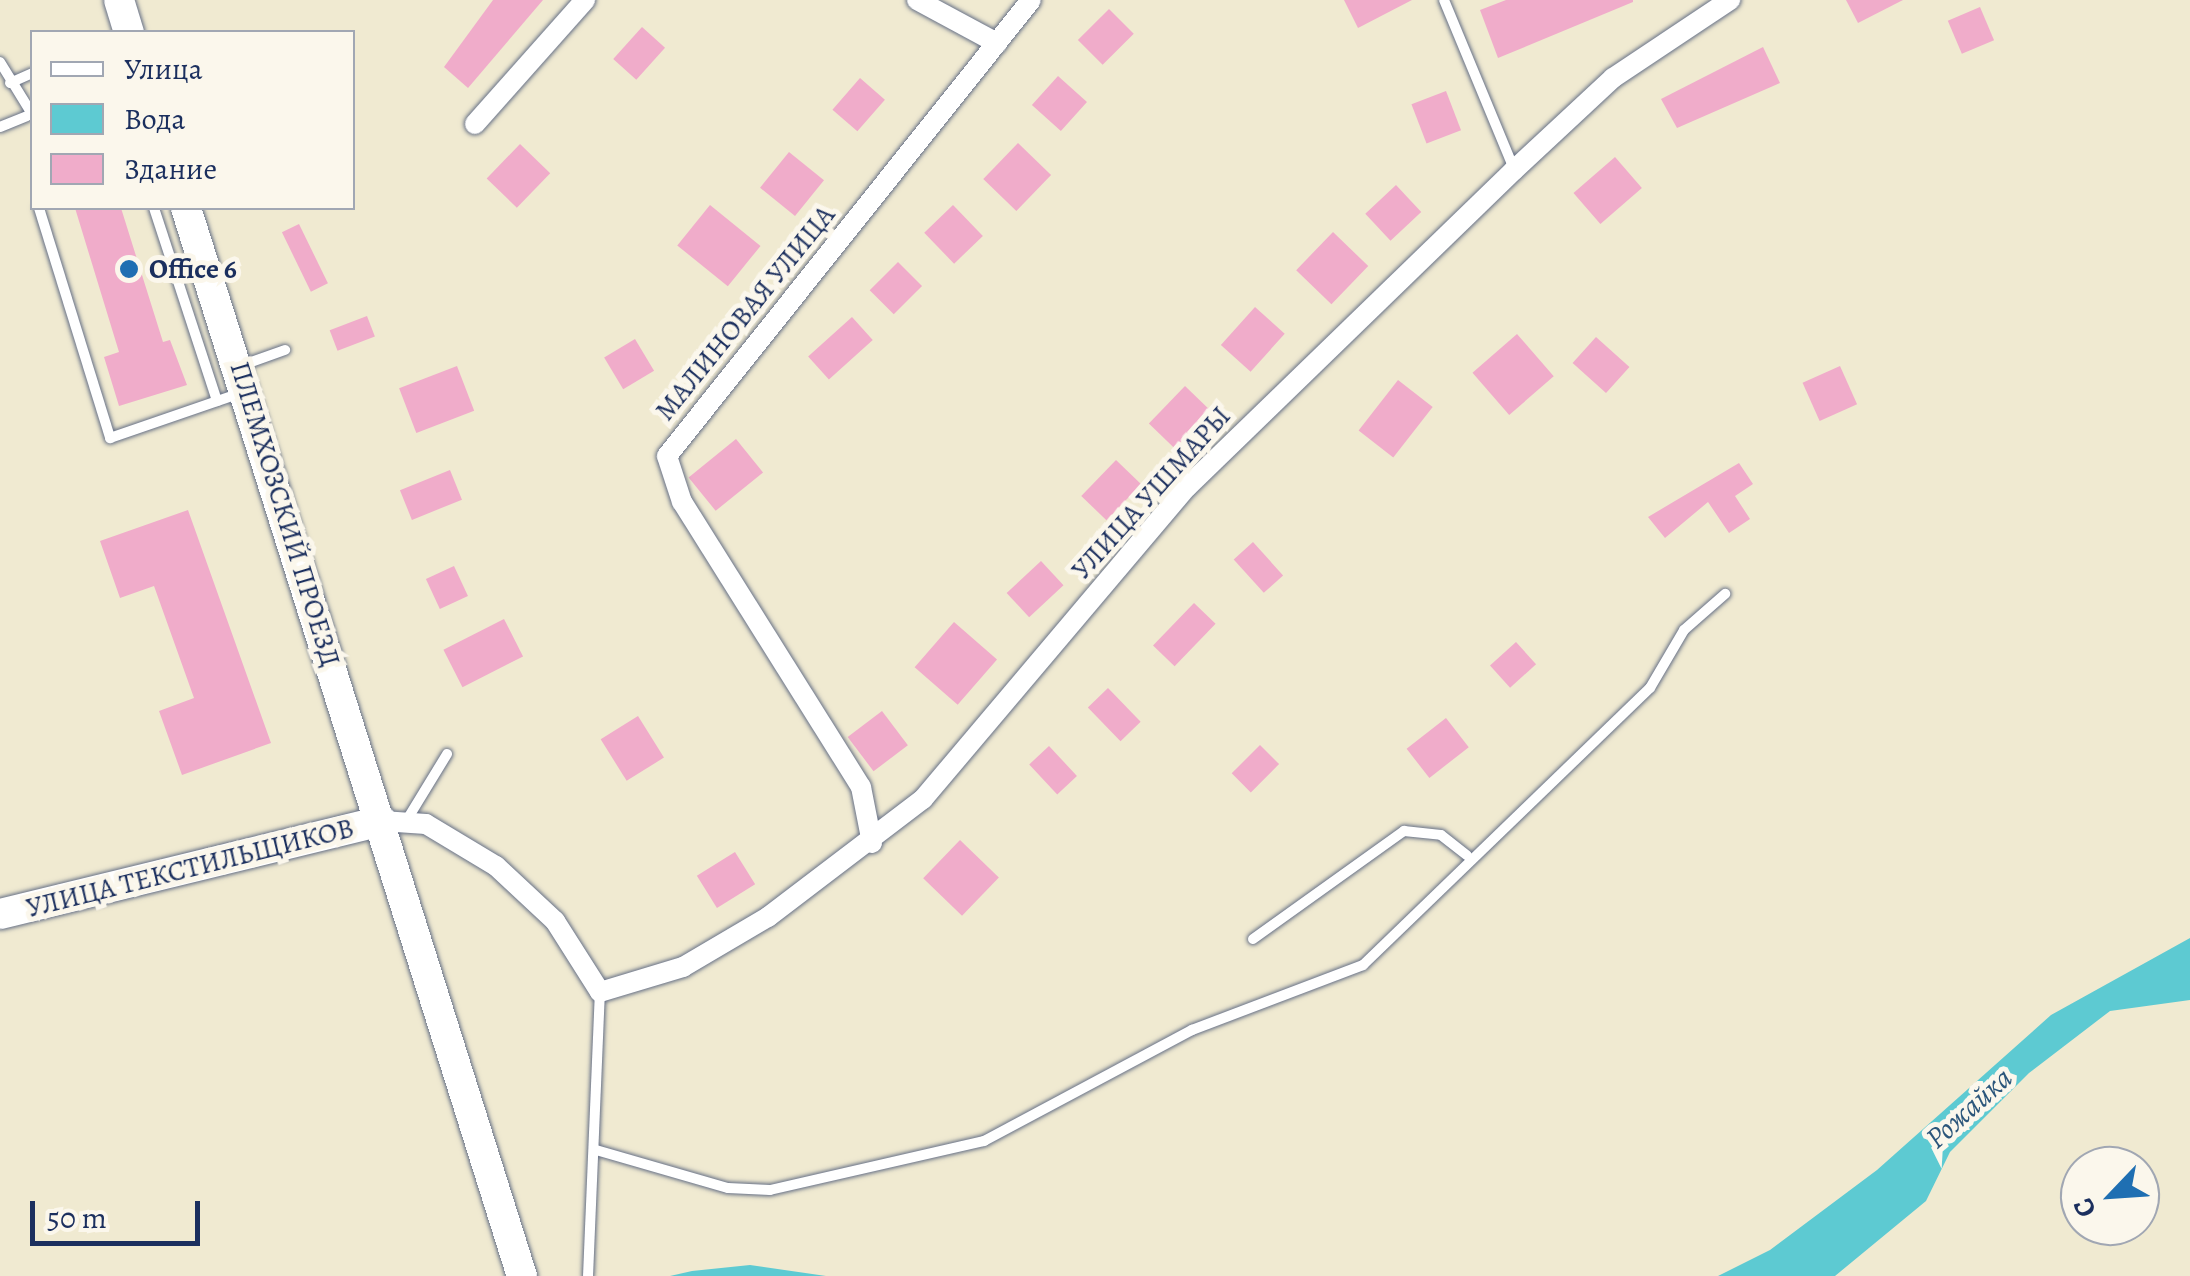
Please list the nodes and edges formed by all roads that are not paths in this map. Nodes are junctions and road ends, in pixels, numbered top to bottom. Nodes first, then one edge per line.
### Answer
1 (119, 0) edge
2 (584, 0) edge
3 (917, 0) edge
4 (1031, 0) edge
5 (1444, 0) edge
6 (1730, 0) edge
7 (128, 30) edge
8 (997, 42) junction
9 (0, 62) edge
10 (30, 74) edge
11 (10, 82) junction
12 (30, 115) edge
13 (475, 124) dead end
14 (0, 127) edge
15 (1514, 170) junction
16 (39, 210) edge
17 (155, 210) edge
18 (187, 210) edge
19 (285, 350) dead end
20 (243, 379) junction
21 (216, 402) junction
22 (1725, 594) dead end
23 (447, 754) dead end
24 (395, 820) junction
25 (872, 843) junction
26 (1468, 855) junction
27 (0, 914) edge
28 (1253, 939) dead end
29 (600, 992) junction
30 (596, 1150) junction
31 (522, 1276) edge
32 (588, 1276) edge

1 - 7 main road
2 - 13 street
3 - 8 street
4 - 8 street, МАЛИНОВАЯ УЛИЦА
5 - 15 lane
6 - 15 street, УЛИЦА УШМАРЫ
8 - 25 street, МАЛИНОВАЯ УЛИЦА
9 - 11 lane
10 - 11 lane
11 - 12 lane
12 - 14 lane
15 - 25 street, УЛИЦА УШМАРЫ
16 - 21 lane
17 - 21 lane
18 - 20 main road, ПЛЕМХОЗСКИЙ ПРОЕЗД
19 - 20 lane
20 - 21 lane
20 - 24 main road, ПЛЕМХОЗСКИЙ ПРОЕЗД
22 - 26 lane
23 - 24 lane
24 - 27 main road, УЛИЦА ТЕКСТИЛЬЩИКОВ
24 - 29 street
24 - 31 main road, УЛИЦА ТЕКСТИЛЬЩИКОВ
25 - 29 street, УЛИЦА УШМАРЫ
26 - 28 lane
26 - 30 lane
29 - 30 lane
30 - 32 lane

